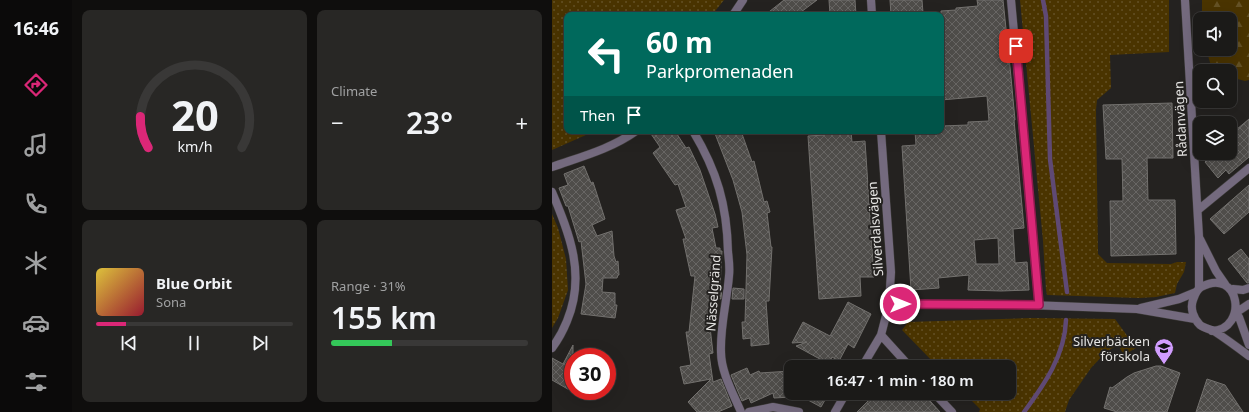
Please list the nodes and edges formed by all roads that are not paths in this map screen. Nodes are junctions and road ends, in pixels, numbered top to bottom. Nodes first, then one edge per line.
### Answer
1 (743, 0) edge
2 (871, 0) edge
3 (1011, 0) edge
4 (1185, 0) edge
5 (734, 12) edge
6 (872, 12) edge
7 (632, 134) edge
8 (695, 134) edge
9 (881, 134) edge
10 (552, 168) edge
11 (1249, 168) edge
12 (552, 192) edge
13 (1198, 210) junction
14 (1199, 236) junction
15 (1224, 284) junction
16 (1249, 288) edge
17 (1233, 289) junction
18 (1197, 290) junction
19 (889, 304) junction
20 (1249, 304) edge
21 (1039, 305) junction
22 (1137, 309) junction
23 (1239, 314) junction
24 (1195, 319) junction
25 (1212, 330) junction
26 (881, 335) junction
27 (1249, 345) edge
28 (552, 348) edge
29 (1249, 356) edge
30 (866, 360) edge
31 (904, 360) edge
32 (842, 400) edge
33 (941, 400) edge
34 (741, 412) edge
35 (749, 412) edge
36 (800, 412) edge
37 (835, 412) edge
38 (952, 412) edge

1 - 5 street
2 - 6 street
3 - 21 street
4 - 13 street, Rådanvägen
7 - 10 street
8 - 34 street, Nässelgränd
9 - 19 street, Silverdalsvägen
11 - 13 street
12 - 28 street
13 - 14 street, Rådanvägen
14 - 15 street, Rådanvägen
14 - 18 street, Rådanvägen
15 - 17 street
15 - 18 street
16 - 17 street
17 - 23 street
18 - 22 street
18 - 24 street, Rådanvägen
19 - 21 street
19 - 26 street, Silverdalsvägen
20 - 23 street
21 - 22 street
22 - 24 street
23 - 25 street
23 - 27 street
24 - 25 street
25 - 29 street
26 - 30 street, Silverdalsvägen
26 - 31 street
32 - 37 street
33 - 38 street
35 - 36 street

